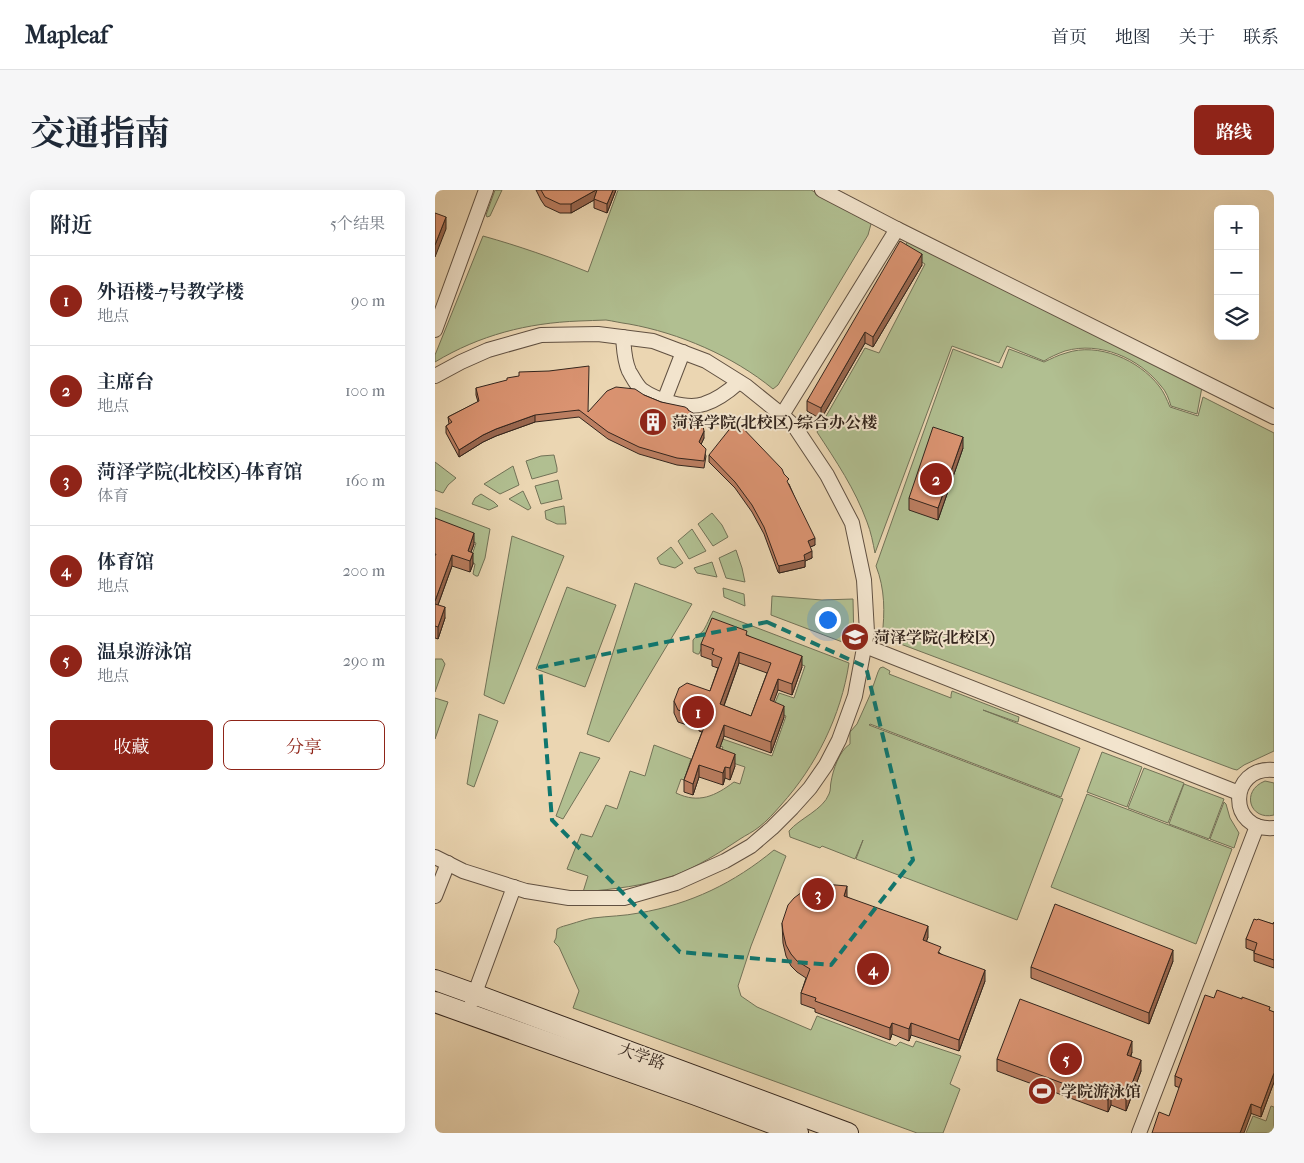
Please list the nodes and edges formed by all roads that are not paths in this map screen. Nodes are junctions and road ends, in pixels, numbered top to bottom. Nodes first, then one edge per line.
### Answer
1 (486, 190) edge
2 (822, 190) edge
3 (897, 229) junction
4 (435, 330) edge
5 (623, 337) junction
6 (683, 352) junction
7 (435, 376) edge
8 (739, 382) junction
9 (665, 401) junction
10 (782, 415) junction
11 (1274, 417) edge
12 (865, 646) junction
13 (1274, 770) edge
14 (1239, 793) junction
15 (1257, 826) junction
16 (1274, 828) edge
17 (435, 857) edge
18 (443, 867) edge
19 (514, 887) junction
20 (435, 896) edge
21 (435, 980) edge
22 (474, 994) junction
23 (435, 1002) edge
24 (468, 1014) junction
25 (797, 1133) edge
26 (848, 1133) edge
27 (1139, 1133) edge

1 - 4 street
2 - 3 street
3 - 10 street
3 - 11 street
5 - 6 street
5 - 7 street
5 - 9 street
6 - 8 street
6 - 9 street
8 - 9 street
8 - 10 street
10 - 12 street
12 - 14 street
12 - 19 street
13 - 14 street
14 - 15 street
15 - 16 street
15 - 27 street
17 - 18 street
18 - 19 street
18 - 20 street
19 - 22 street
21 - 22 main road, 大学路
22 - 24 street
22 - 26 main road, 大学路
23 - 24 main road, 大学路
24 - 25 main road, 大学路

